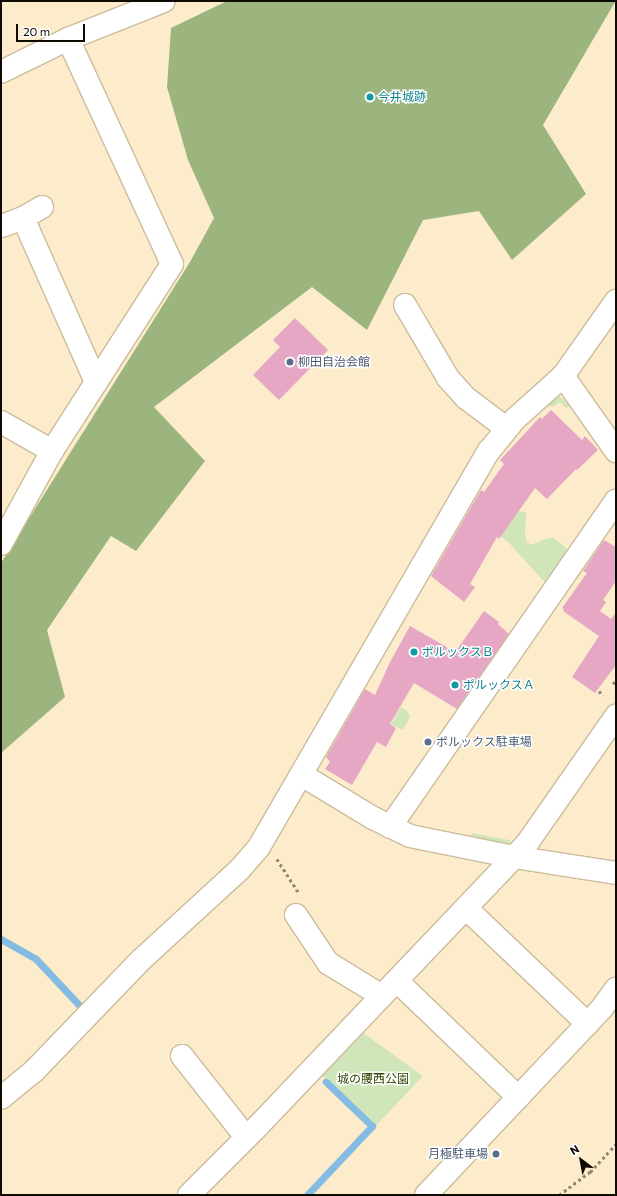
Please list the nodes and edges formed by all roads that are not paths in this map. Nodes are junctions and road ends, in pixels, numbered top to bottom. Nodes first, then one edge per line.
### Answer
1 (164, 1) edge
2 (68, 39) junction
3 (1, 72) edge
4 (42, 207) dead end
5 (23, 218) junction
6 (2, 226) dead end
7 (616, 301) edge
8 (405, 305) dead end
9 (563, 376) junction
10 (96, 382) junction
11 (1, 422) edge
12 (506, 428) junction
13 (52, 451) junction
14 (616, 451) edge
15 (616, 501) edge
16 (1, 544) edge
17 (616, 716) edge
18 (302, 775) junction
19 (390, 827) junction
20 (514, 857) junction
21 (616, 873) edge
22 (466, 908) junction
23 (298, 918) road end
24 (397, 981) junction
25 (616, 989) edge
26 (382, 996) junction
27 (588, 1024) junction
28 (182, 1056) dead end
29 (1, 1098) edge
30 (518, 1098) junction
31 (246, 1137) junction
32 (189, 1195) edge
33 (426, 1195) edge

1 - 2 street
2 - 3 street
2 - 10 street
4 - 5 street
5 - 6 street
5 - 10 street
7 - 9 street
8 - 12 street
9 - 12 street
9 - 14 street
10 - 13 street
11 - 13 street
12 - 18 street
13 - 16 street
15 - 19 street
17 - 20 street
18 - 19 street
18 - 29 street
19 - 20 street
20 - 21 street
20 - 22 street
22 - 24 street
22 - 27 street
23 - 26 street
24 - 26 street
24 - 30 street
25 - 27 street
26 - 31 street
27 - 30 street
28 - 31 street
30 - 33 street
31 - 32 street

